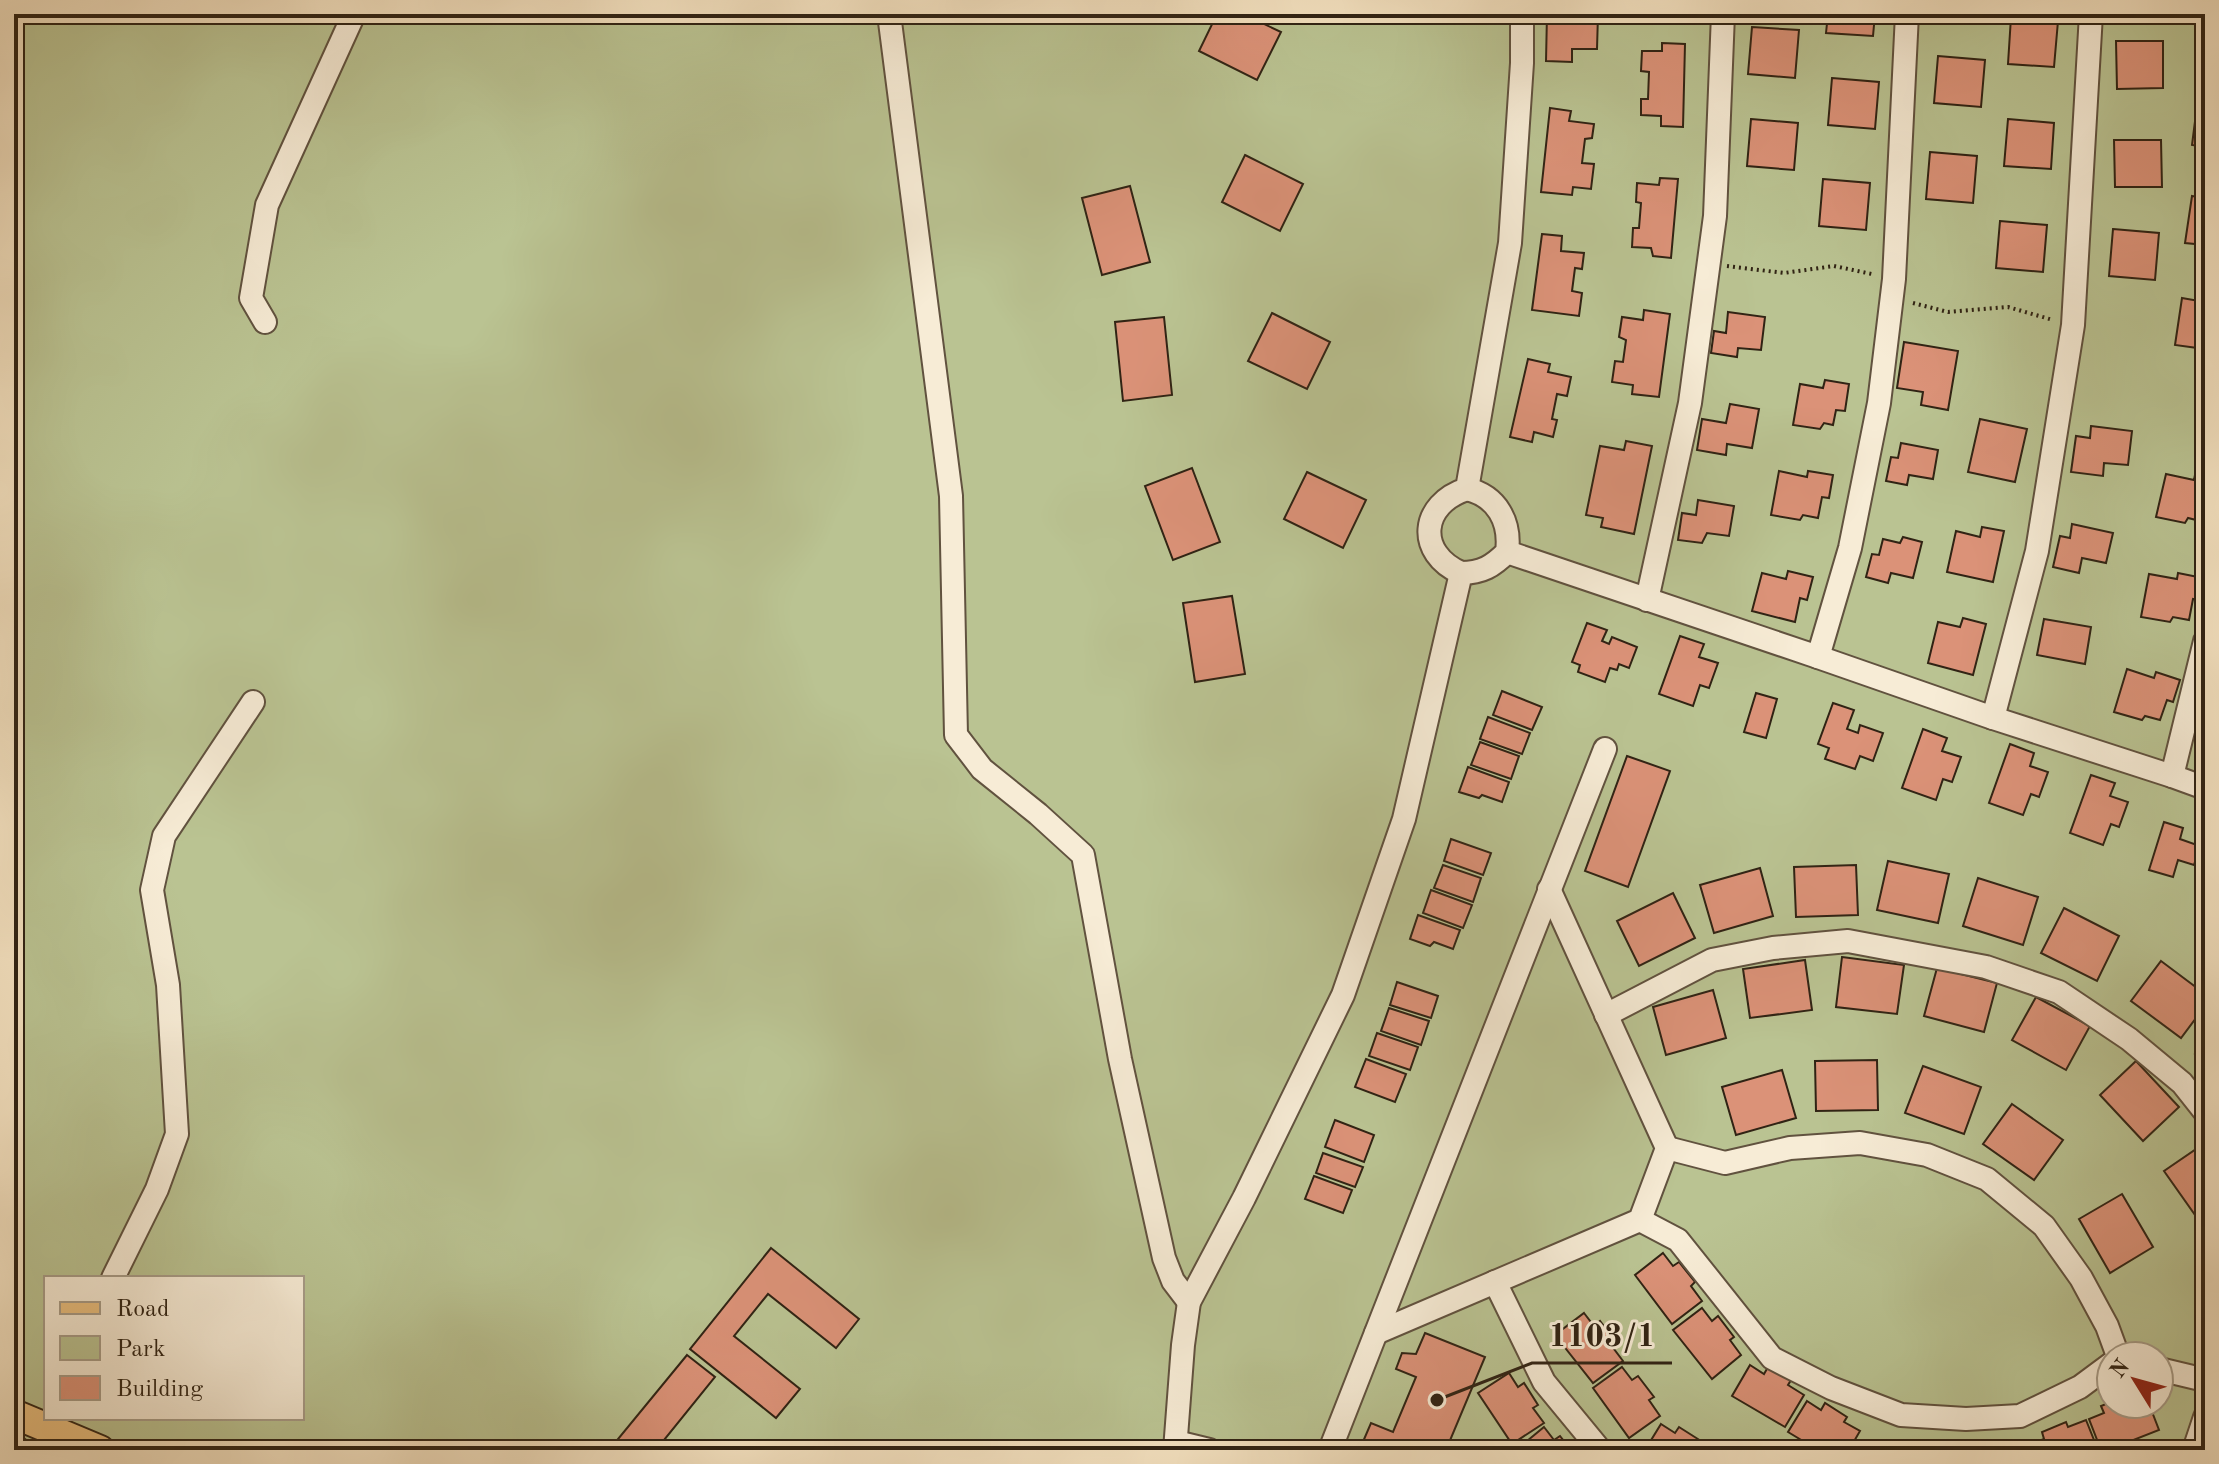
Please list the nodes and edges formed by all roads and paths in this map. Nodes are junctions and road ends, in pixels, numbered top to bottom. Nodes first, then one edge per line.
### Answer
1 (354, 14) edge
2 (889, 14) edge
3 (1522, 14) edge
4 (1723, 14) edge
5 (1907, 14) edge
6 (2091, 14) edge
7 (1709, 264) junction
8 (1893, 288) junction
9 (265, 322) dead end
10 (2073, 325) junction
11 (1467, 489) junction
12 (1507, 552) junction
13 (1461, 573) junction
14 (1647, 600) junction
15 (2205, 641) edge
16 (1818, 657) junction
17 (253, 702) dead end
18 (1993, 718) junction
19 (1605, 749) dead end
20 (2172, 776) junction
21 (2205, 788) edge
22 (1549, 889) junction
23 (1606, 1015) junction
24 (2205, 1112) edge
25 (1667, 1148) junction
26 (1640, 1220) junction
27 (114, 1276) edge
28 (1495, 1282) junction
29 (1189, 1302) junction
30 (1376, 1333) junction
31 (2112, 1340) edge
32 (2175, 1373) edge
33 (2095, 1376) edge
34 (2205, 1380) edge
35 (32, 1415) edge
36 (2205, 1417) edge
37 (1175, 1446) edge
38 (100, 1450) edge
39 (1209, 1450) edge
40 (1330, 1450) edge
41 (1600, 1450) edge
42 (2194, 1450) edge

1 - 9 street
2 - 29 street
3 - 11 street
4 - 7 street
5 - 8 street
6 - 10 street
7 - 8 path
7 - 14 street
8 - 10 path
8 - 16 street
10 - 18 street
11 - 12 street
11 - 13 street
12 - 13 street
12 - 14 street
13 - 29 street
14 - 16 street
15 - 20 street
16 - 18 street
17 - 27 street
18 - 20 street
19 - 22 street
20 - 21 street
22 - 23 street
22 - 30 street
23 - 24 street
23 - 25 street
25 - 26 street
25 - 31 street
26 - 28 street
26 - 33 street
28 - 30 street
28 - 41 street
29 - 37 street
30 - 40 street
32 - 34 street
35 - 38 main road
36 - 42 street
37 - 39 street

